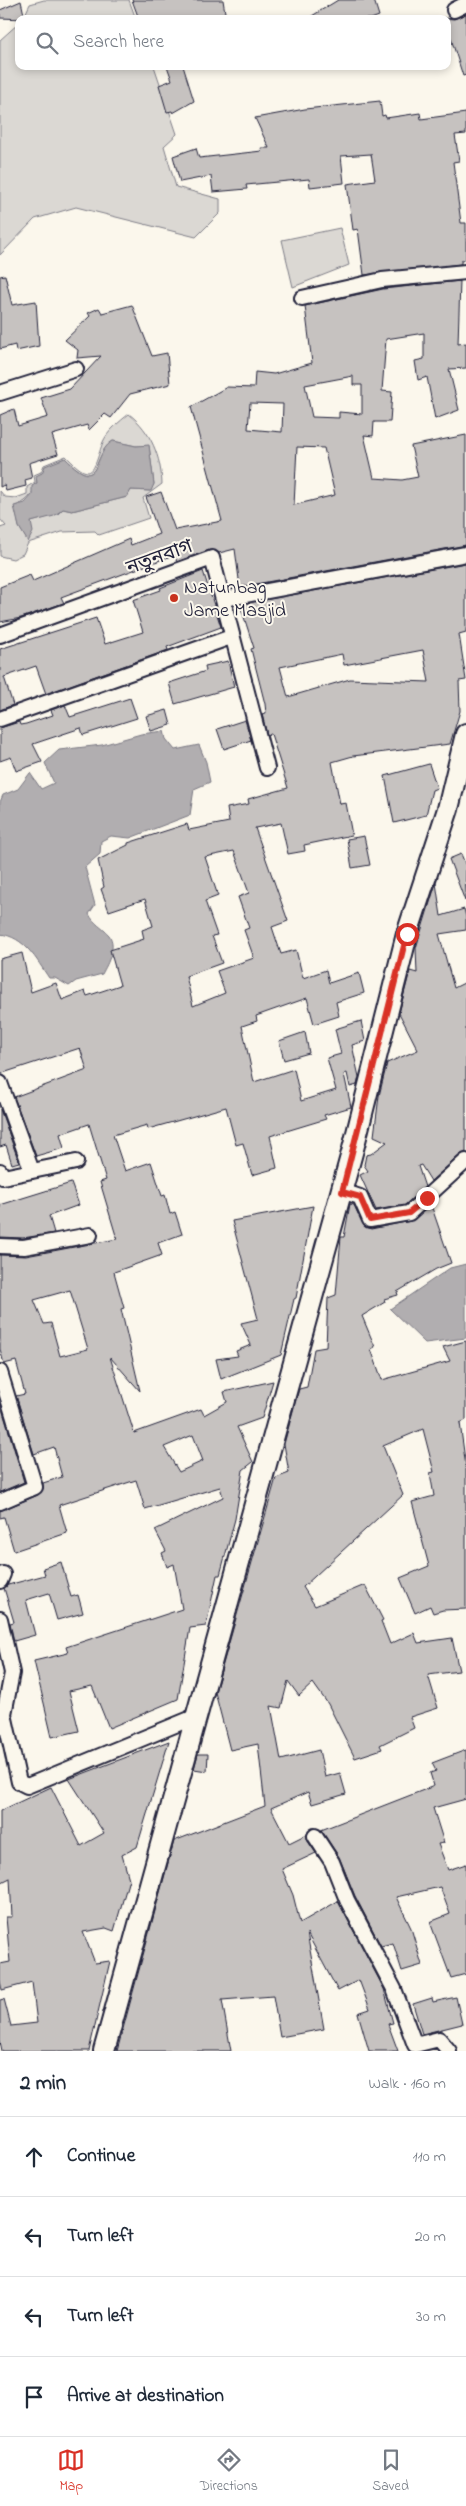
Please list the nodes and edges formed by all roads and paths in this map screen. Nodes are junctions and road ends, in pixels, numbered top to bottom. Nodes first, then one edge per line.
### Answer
1 (466, 272) edge
2 (302, 298) dead end
3 (76, 369) dead end
4 (0, 392) edge
5 (466, 554) edge
6 (224, 599) junction
7 (0, 635) edge
8 (232, 637) junction
9 (0, 719) edge
10 (466, 734) edge
11 (267, 768) dead end
12 (0, 1083) edge
13 (466, 1161) edge
14 (76, 1162) dead end
15 (0, 1171) edge
16 (32, 1171) junction
17 (342, 1192) junction
18 (90, 1235) dead end
19 (0, 1246) edge
20 (0, 1372) edge
21 (0, 1502) edge
22 (0, 1619) edge
23 (197, 1716) junction
24 (315, 1836) dead end
25 (104, 2051) edge
26 (449, 2051) edge

1 - 2 street
3 - 4 street
5 - 6 street
6 - 7 street, নতুনবাগ
6 - 8 street, নতুনবাগ
8 - 9 street
8 - 11 street, নতুনবাগ
10 - 17 street
12 - 16 street
13 - 17 street
14 - 16 street
15 - 16 street
17 - 23 street
18 - 19 street
20 - 21 street
22 - 23 street
23 - 25 street
24 - 26 street

